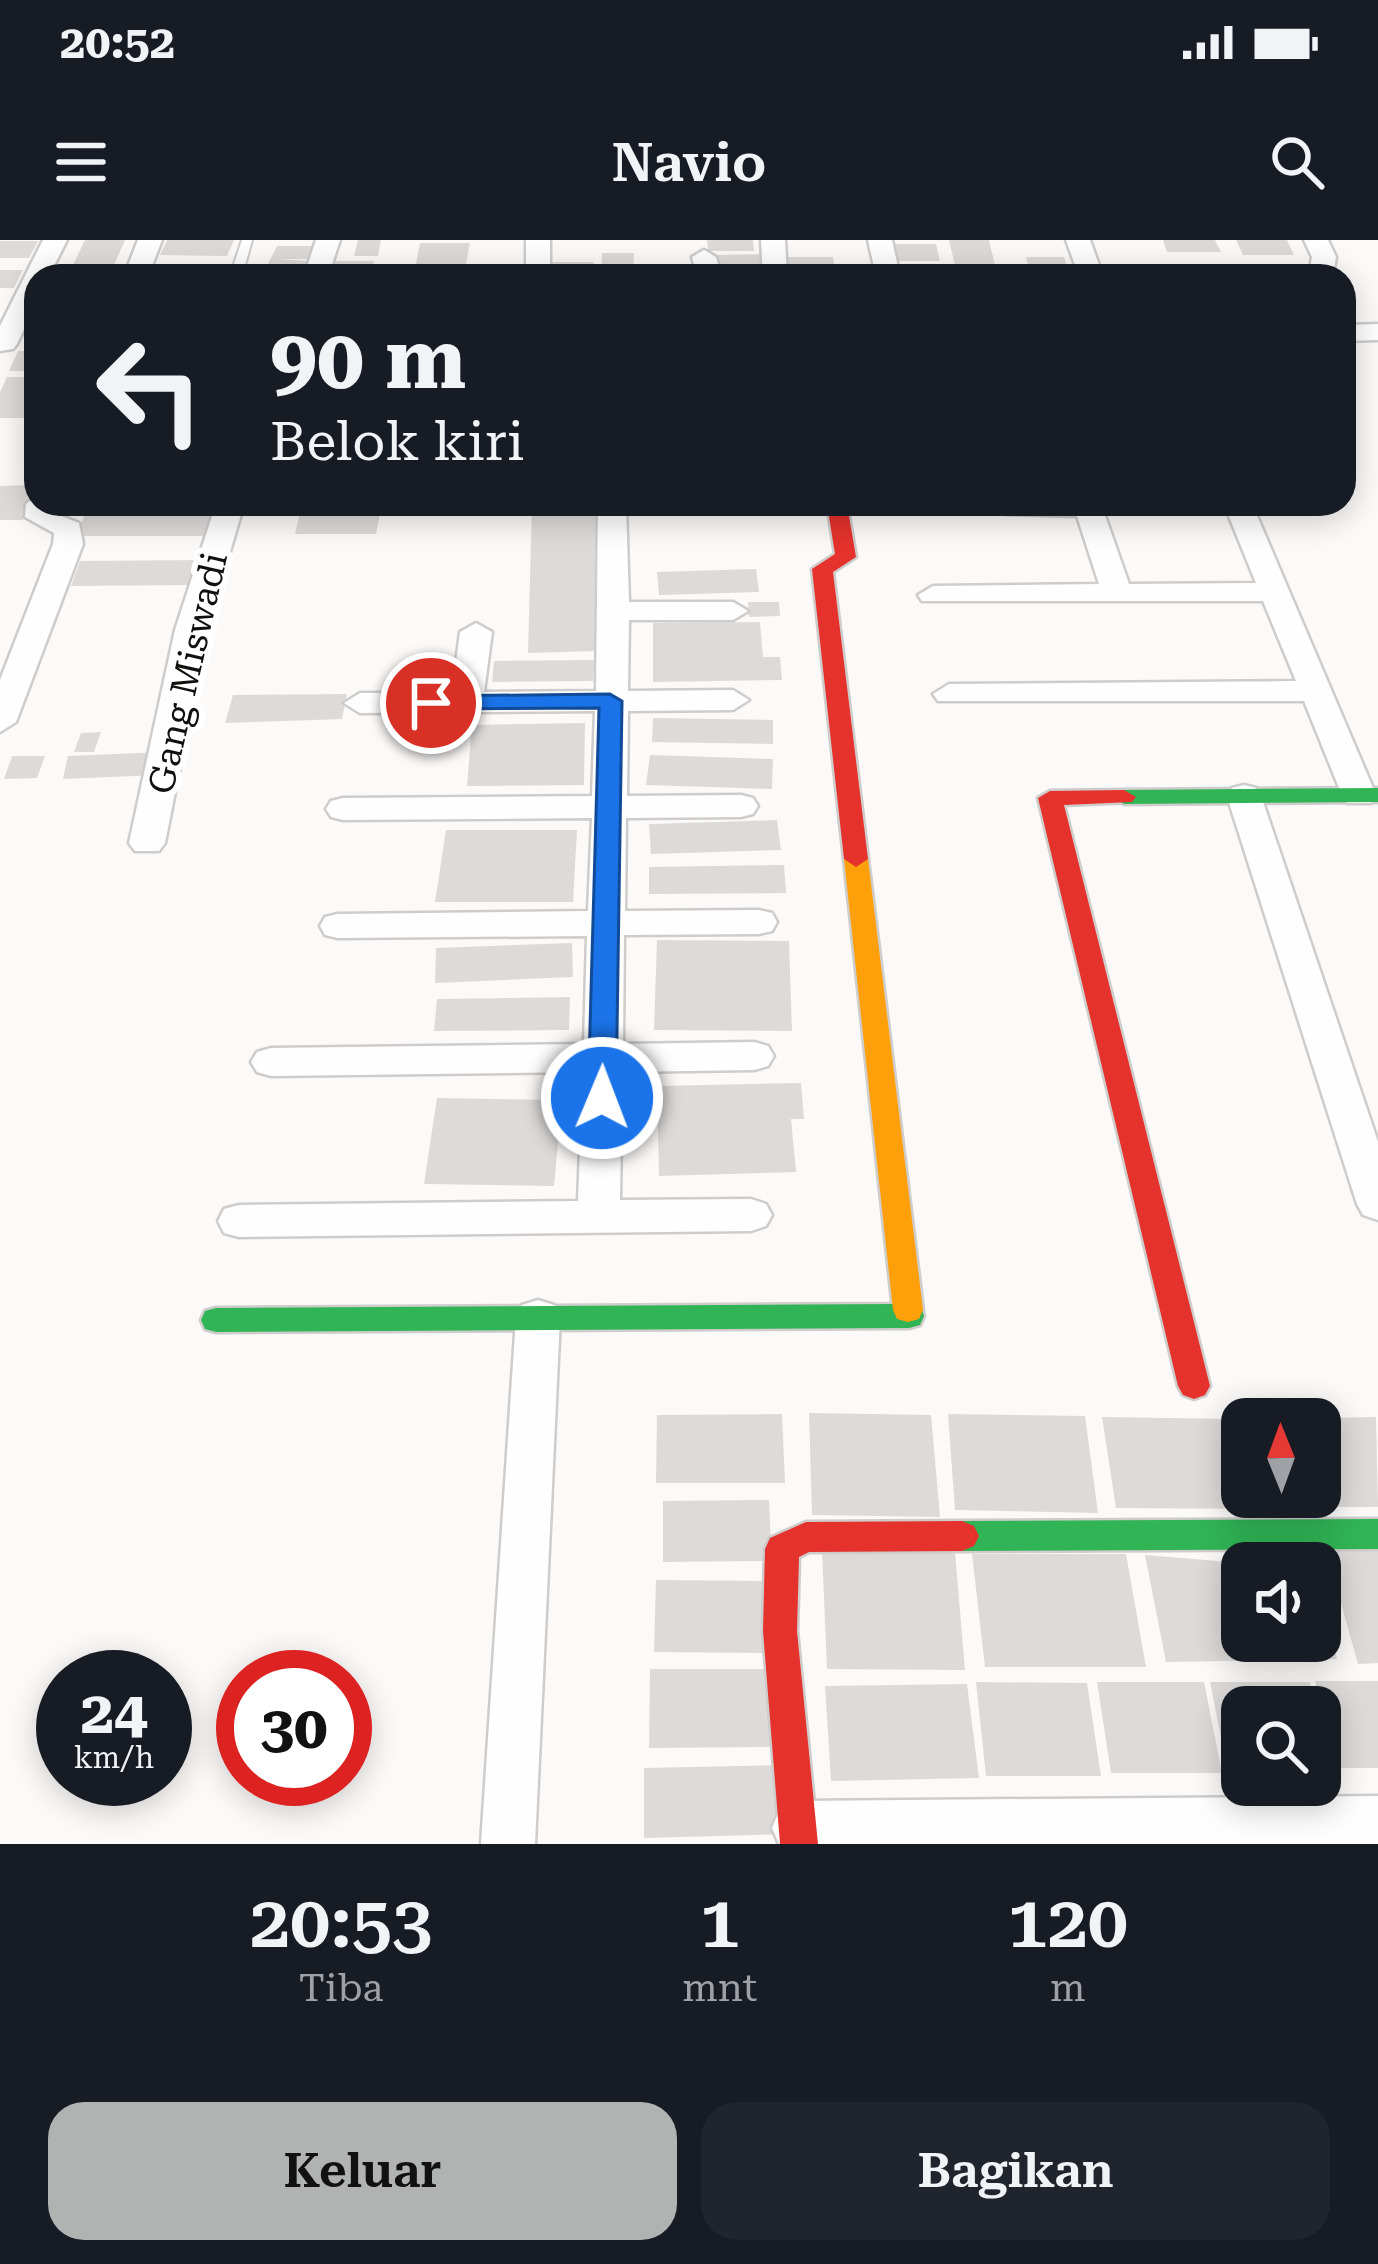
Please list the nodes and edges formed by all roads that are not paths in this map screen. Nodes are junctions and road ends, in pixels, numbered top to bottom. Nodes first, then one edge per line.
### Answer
1 (24, 302) edge
2 (2, 344) edge
3 (39, 516) edge
4 (226, 516) edge
5 (612, 516) edge
6 (839, 516) edge
7 (1092, 516) edge
8 (1243, 516) edge
9 (1276, 592) junction
10 (1117, 593) junction
11 (933, 595) dead end
12 (614, 611) junction
13 (733, 611) dead end
14 (476, 632) dead end
15 (1317, 691) junction
16 (949, 694) dead end
17 (733, 700) dead end
18 (610, 701) junction
19 (467, 702) junction
20 (360, 703) dead end
21 (0, 722) edge
22 (1368, 795) edge
23 (1244, 796) junction
24 (741, 806) dead end
25 (608, 807) junction
26 (344, 809) dead end
27 (147, 843) dead end
28 (759, 922) dead end
29 (605, 923) junction
30 (338, 926) dead end
31 (754, 1056) dead end
32 (603, 1058) junction
33 (271, 1062) dead end
34 (1378, 1204) edge
35 (751, 1215) dead end
36 (599, 1216) junction
37 (239, 1220) dead end
38 (538, 1318) junction
39 (216, 1320) dead end
40 (1194, 1386) dead end
41 (1378, 1534) edge
42 (1378, 1822) edge
43 (799, 1836) edge
44 (1116, 1836) edge
45 (508, 1844) edge

1 - 2 street
3 - 21 street
4 - 27 street, Gang Miswadi
5 - 12 street
6 - 38 street
7 - 10 street
8 - 9 street
9 - 10 street
9 - 15 street
10 - 11 street
12 - 13 street
12 - 18 street
14 - 19 street
15 - 16 street
15 - 22 street
17 - 18 street
18 - 19 street
18 - 25 street
19 - 20 street
22 - 23 street
23 - 34 street
23 - 40 street
24 - 25 street
25 - 26 street
25 - 29 street
28 - 29 street
29 - 30 street
29 - 32 street
31 - 32 street
32 - 33 street
32 - 36 street
35 - 36 street
36 - 37 street
38 - 39 street
38 - 45 street
41 - 43 street
42 - 44 street
43 - 44 street

